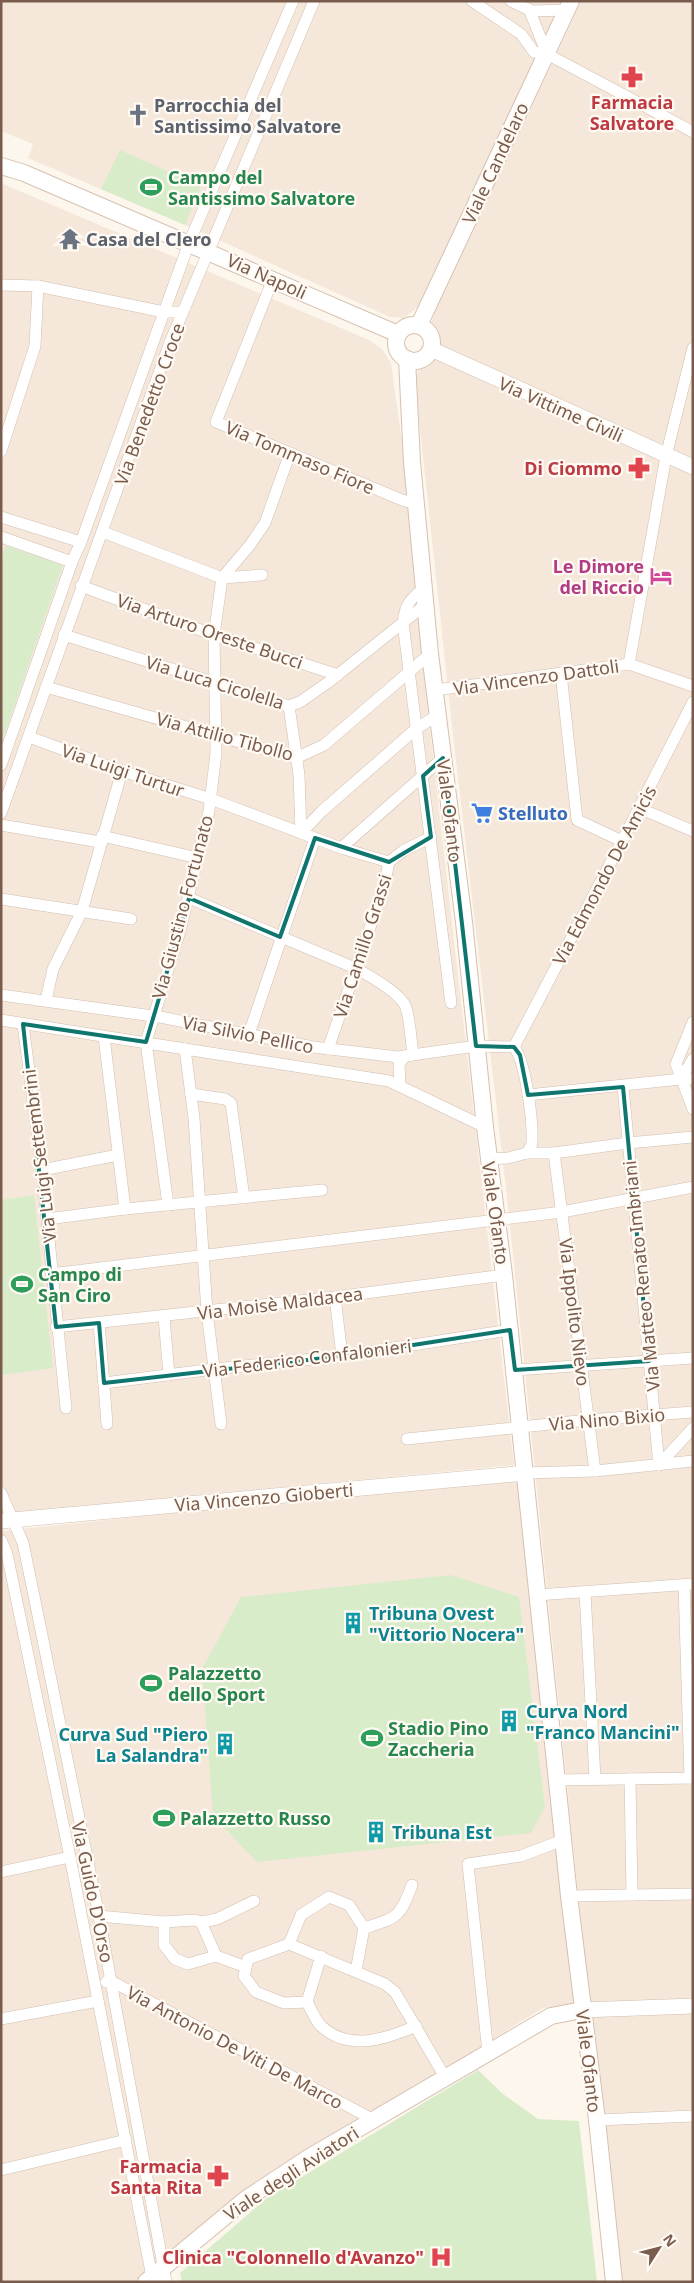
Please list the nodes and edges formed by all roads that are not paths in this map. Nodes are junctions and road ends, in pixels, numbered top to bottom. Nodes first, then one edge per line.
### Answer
1 (293, 1) edge
2 (314, 1) edge
3 (472, 1) edge
4 (511, 1) edge
5 (569, 6) edge
6 (529, 10) junction
7 (547, 54) junction
8 (693, 132) edge
9 (1, 155) edge
10 (1, 166) edge
11 (24, 172) junction
12 (189, 243) junction
13 (208, 250) junction
14 (273, 278) junction
15 (1, 284) edge
16 (38, 286) junction
17 (164, 312) junction
18 (182, 312) junction
19 (419, 326) junction
20 (398, 334) junction
21 (693, 348) edge
22 (431, 349) junction
23 (407, 359) junction
24 (1, 451) edge
25 (290, 453) junction
26 (666, 456) junction
27 (693, 467) edge
28 (416, 504) junction
29 (1, 517) edge
30 (103, 532) junction
31 (1, 537) edge
32 (81, 542) junction
33 (72, 562) junction
34 (262, 576) dead end
35 (222, 578) junction
36 (81, 586) junction
37 (424, 588) junction
38 (426, 604) junction
39 (404, 623) junction
40 (64, 635) junction
41 (214, 635) junction
42 (430, 654) junction
43 (629, 664) junction
44 (410, 670) junction
45 (561, 673) junction
46 (338, 674) junction
47 (215, 683) junction
48 (693, 686) edge
49 (46, 687) junction
50 (435, 690) junction
51 (693, 702) edge
52 (290, 706) junction
53 (438, 715) junction
54 (417, 728) junction
55 (216, 734) junction
56 (29, 737) junction
57 (296, 758) junction
58 (443, 758) junction
59 (1, 766) edge
60 (122, 771) junction
61 (16, 772) junction
62 (423, 776) junction
63 (211, 800) junction
64 (639, 808) junction
65 (1, 813) edge
66 (1, 825) edge
67 (693, 831) edge
68 (301, 833) junction
69 (431, 837) junction
70 (314, 838) junction
71 (101, 839) junction
72 (622, 841) junction
73 (341, 848) junction
74 (198, 858) junction
75 (390, 862) junction
76 (188, 898) junction
77 (1, 899) edge
78 (82, 912) junction
79 (131, 919) dead end
80 (280, 937) junction
81 (356, 968) junction
82 (1, 995) edge
83 (46, 1000) junction
84 (451, 1003) dead end
85 (152, 1016) junction
86 (1, 1020) edge
87 (693, 1022) edge
88 (23, 1024) junction
89 (249, 1034) junction
90 (104, 1037) junction
91 (146, 1042) junction
92 (476, 1046) junction
93 (514, 1047) junction
94 (328, 1048) junction
95 (185, 1049) junction
96 (409, 1056) junction
97 (693, 1059) edge
98 (687, 1079) edge
99 (400, 1086) junction
100 (623, 1087) junction
101 (191, 1094) junction
102 (528, 1095) junction
103 (693, 1109) edge
104 (485, 1127) junction
105 (693, 1137) edge
106 (628, 1143) junction
107 (527, 1153) junction
108 (554, 1153) junction
109 (118, 1155) junction
110 (489, 1159) junction
111 (42, 1170) junction
112 (693, 1187) edge
113 (322, 1190) dead end
114 (244, 1198) junction
115 (632, 1199) junction
116 (200, 1202) junction
117 (168, 1205) junction
118 (125, 1209) junction
119 (562, 1212) junction
120 (47, 1219) junction
121 (498, 1220) junction
122 (204, 1256) junction
123 (51, 1274) junction
124 (504, 1275) junction
125 (335, 1297) junction
126 (207, 1312) junction
127 (164, 1317) junction
128 (99, 1323) junction
129 (56, 1327) junction
130 (510, 1330) junction
131 (342, 1356) junction
132 (693, 1358) edge
133 (649, 1360) junction
134 (581, 1365) junction
135 (214, 1369) junction
136 (515, 1370) junction
137 (169, 1374) junction
138 (104, 1383) junction
139 (66, 1408) dead end
140 (693, 1412) edge
141 (654, 1414) junction
142 (588, 1420) junction
143 (107, 1424) dead end
144 (221, 1424) dead end
145 (520, 1426) junction
146 (693, 1428) edge
147 (407, 1439) dead end
148 (693, 1461) edge
149 (659, 1465) junction
150 (595, 1471) junction
151 (526, 1473) junction
152 (1, 1493) edge
153 (7, 1520) edge
154 (2, 1542) edge
155 (688, 1585) edge
156 (585, 1592) junction
157 (537, 1595) junction
158 (691, 1778) edge
159 (596, 1779) junction
160 (630, 1779) junction
161 (557, 1780) junction
162 (563, 1840) junction
163 (70, 1857) junction
164 (1, 1872) edge
165 (412, 1885) dead end
166 (693, 1894) edge
167 (632, 1895) junction
168 (569, 1896) junction
169 (254, 1901) dead end
170 (99, 1916) junction
171 (164, 1922) junction
172 (201, 1922) junction
173 (364, 1928) junction
174 (289, 1944) junction
175 (216, 1956) junction
176 (321, 1956) junction
177 (246, 1967) junction
178 (356, 1971) junction
179 (111, 1982) junction
180 (94, 1984) junction
181 (98, 2001) junction
182 (308, 2002) junction
183 (693, 2006) edge
184 (582, 2010) junction
185 (1, 2019) edge
186 (416, 2026) junction
187 (488, 2053) junction
188 (445, 2077) junction
189 (693, 2116) edge
190 (374, 2120) junction
191 (597, 2120) junction
192 (126, 2140) junction
193 (1, 2170) edge
194 (156, 2278) edge
195 (614, 2282) edge

1 - 12 street, Via Benedetto Croce
2 - 13 street, Via Benedetto Croce
3 - 7 street
4 - 6 street
5 - 6 street
5 - 7 main road, Viale Candelaro
6 - 7 street
7 - 8 street
7 - 19 main road, Viale Candelaro
9 - 11 main road, Via Napoli
10 - 11 main road, Via Napoli
11 - 12 main road, Via Napoli
12 - 13 main road, Via Napoli
12 - 17 street, Via Benedetto Croce
13 - 14 main road, Via Napoli
13 - 18 street, Via Benedetto Croce
14 - 20 main road, Via Napoli
14 - 25 street, Via Tommaso Fiore
15 - 16 street
16 - 17 street
16 - 24 street
17 - 18 street
17 - 32 street, Via Benedetto Croce
18 - 30 street, Via Benedetto Croce
19 - 20 main road
19 - 22 main road
20 - 23 main road
21 - 26 street
22 - 23 main road
22 - 26 street, Via Vittime Civili
23 - 28 main road, Viale Ofanto
25 - 28 street, Via Tommaso Fiore
25 - 35 street
26 - 27 street, Via Vittime Civili
26 - 43 street
28 - 37 main road, Viale Ofanto
29 - 32 street
30 - 35 street
30 - 36 street, Via Benedetto Croce
31 - 33 street
32 - 33 street, Via Benedetto Croce
33 - 59 street, Via Benedetto Croce
34 - 35 street
35 - 41 street, Via Giustino Fortunato
36 - 40 street, Via Benedetto Croce
36 - 41 street, Via Arturo Oreste Bucci
37 - 38 main road, Viale Ofanto
37 - 39 street, Viale Ofanto
38 - 39 street, Via Luca Cicolella
38 - 42 main road, Viale Ofanto
39 - 44 street, Viale Ofanto
39 - 46 street, Via Luca Cicolella
40 - 47 street, Via Luca Cicolella
40 - 49 street, Via Benedetto Croce
41 - 46 street, Via Arturo Oreste Bucci
41 - 47 street, Via Giustino Fortunato
42 - 44 street, Via Attilio Tibollo
42 - 50 main road, Viale Ofanto
43 - 45 street, Via Vincenzo Dattoli
43 - 48 street, Via Vincenzo Dattoli
44 - 54 street, Viale Ofanto
44 - 57 street, Via Attilio Tibollo
45 - 50 street, Via Vincenzo Dattoli
45 - 72 street
46 - 52 street, Via Luca Cicolella
47 - 52 street, Via Luca Cicolella
47 - 55 street, Via Giustino Fortunato
49 - 55 street, Via Attilio Tibollo
49 - 56 street, Via Benedetto Croce
50 - 53 main road, Viale Ofanto
51 - 64 street, Via Edmondo De Amicis
52 - 57 street
53 - 54 street
53 - 58 main road, Viale Ofanto
54 - 62 street, Viale Ofanto
54 - 68 street
55 - 57 street, Via Attilio Tibollo
55 - 63 street, Via Giustino Fortunato
56 - 60 street, Via Luigi Turtur
56 - 61 street, Via Benedetto Croce
57 - 68 street
58 - 62 street
58 - 92 main road, Viale Ofanto
59 - 61 street
60 - 63 street, Via Luigi Turtur
60 - 71 street
61 - 65 street, Via Benedetto Croce
62 - 69 street, Viale Ofanto
62 - 73 street
63 - 68 street, Via Luigi Turtur
63 - 74 street, Via Giustino Fortunato
64 - 67 street
64 - 72 street, Via Edmondo De Amicis
66 - 71 street
68 - 70 street, Via Luigi Turtur
69 - 75 street, Via Camillo Grassi
69 - 84 street, Viale Ofanto
70 - 73 street, Via Luigi Turtur
70 - 80 street
71 - 74 street
71 - 78 street
72 - 93 street, Via Edmondo De Amicis
73 - 75 street, Via Luigi Turtur
74 - 76 street, Via Giustino Fortunato
75 - 81 street, Via Camillo Grassi
76 - 80 street
76 - 85 street, Via Giustino Fortunato
77 - 78 street
78 - 79 street
78 - 83 street
80 - 81 street
80 - 89 street
81 - 94 street, Via Camillo Grassi
81 - 96 street
82 - 83 street, Via Silvio Pellico
83 - 85 street, Via Silvio Pellico
85 - 89 street, Via Silvio Pellico
85 - 91 street, Via Giustino Fortunato
86 - 88 street, Via Silvio Pellico
87 - 98 street
88 - 90 street, Via Silvio Pellico
88 - 111 street, Via Luigi Settembrini
89 - 94 street, Via Silvio Pellico
90 - 91 street, Via Silvio Pellico
90 - 109 street
91 - 95 street, Via Silvio Pellico
91 - 117 street, Via Giustino Fortunato
92 - 93 street, Via Silvio Pellico
92 - 96 street, Via Silvio Pellico
92 - 104 main road, Viale Ofanto
93 - 102 street
94 - 96 street, Via Silvio Pellico
95 - 99 street, Via Silvio Pellico
95 - 101 street, Via Silvio Pellico
96 - 99 street
97 - 98 street
98 - 100 street
98 - 103 street
99 - 104 street, Via Silvio Pellico
100 - 102 street
100 - 106 street, Via Matteo Renato Imbriani
101 - 114 street
101 - 116 street, Via Silvio Pellico
102 - 107 street
104 - 110 main road, Viale Ofanto
105 - 106 street
106 - 108 street
106 - 115 street, Via Matteo Renato Imbriani
107 - 108 street
107 - 110 street
108 - 119 street, Via Ippolito Nievo
109 - 111 street
109 - 118 street
110 - 121 main road, Viale Ofanto
111 - 120 street, Via Luigi Settembrini
112 - 115 street
113 - 114 street
114 - 116 street
115 - 119 street
115 - 133 street, Via Matteo Renato Imbriani
116 - 117 street
116 - 122 street, Via Silvio Pellico
117 - 118 street
118 - 120 street
119 - 121 street
119 - 134 street, Via Ippolito Nievo
120 - 123 street, Via Luigi Settembrini
121 - 122 street
121 - 124 main road, Viale Ofanto
122 - 123 street
122 - 126 street, Via Silvio Pellico
123 - 129 street, Via Luigi Settembrini
124 - 125 street, Via Moisè Maldacea
124 - 130 main road, Viale Ofanto
125 - 126 street, Via Moisè Maldacea
125 - 131 street
126 - 127 street, Via Moisè Maldacea
126 - 135 street, Via Silvio Pellico
127 - 128 street, Via Moisè Maldacea
127 - 137 street
128 - 129 street, Via Moisè Maldacea
128 - 138 street
129 - 139 street, Via Luigi Settembrini
130 - 131 street, Via Federico Confalonieri
130 - 136 main road, Viale Ofanto
131 - 135 street, Via Federico Confalonieri
132 - 133 street
133 - 134 street
133 - 141 street, Via Matteo Renato Imbriani
134 - 136 street
134 - 142 street, Via Ippolito Nievo
135 - 137 street, Via Federico Confalonieri
135 - 144 street, Via Silvio Pellico
136 - 145 main road, Viale Ofanto
137 - 138 street, Via Federico Confalonieri
138 - 143 street
140 - 141 street, Via Nino Bixio
141 - 142 street, Via Nino Bixio
141 - 149 street, Via Matteo Renato Imbriani
142 - 145 street, Via Nino Bixio
142 - 150 street, Via Ippolito Nievo
145 - 147 street, Via Nino Bixio
145 - 151 main road, Viale Ofanto
146 - 149 street
148 - 149 street
149 - 150 street
150 - 151 street
151 - 153 street, Via Vincenzo Gioberti
151 - 157 main road, Viale Ofanto
152 - 153 street, Via Guido D'Orso
153 - 170 street, Via Guido D'Orso
154 - 163 street, Via Guido D'Orso
155 - 156 street
155 - 158 street
156 - 157 street
156 - 159 street
157 - 161 main road, Viale Ofanto
158 - 160 street
159 - 160 street
159 - 161 street
160 - 167 street
161 - 162 main road, Viale Ofanto
162 - 168 main road, Viale Ofanto
162 - 187 street
163 - 164 street, Via Guido D'Orso
163 - 180 street, Via Guido D'Orso
165 - 173 street
166 - 167 street
167 - 168 street
168 - 184 main road, Viale Ofanto
169 - 172 street
170 - 171 street
170 - 179 street, Via Guido D'Orso
171 - 172 street
171 - 175 street
172 - 175 street
173 - 174 street
173 - 178 street
174 - 176 street
174 - 177 street
175 - 177 street
176 - 178 street
176 - 182 street
177 - 182 street
178 - 186 street
179 - 180 street, Via Antonio De Viti De Marco
179 - 190 street, Via Antonio De Viti De Marco
179 - 194 street, Via Guido D'Orso
180 - 181 street, Via Guido D'Orso
181 - 185 street, Via Antonio De Viti De Marco
181 - 192 street, Via Guido D'Orso
182 - 186 street
183 - 184 street
184 - 187 main road, Viale degli Aviatori
184 - 191 main road, Viale Ofanto
186 - 188 street
187 - 188 main road, Viale degli Aviatori
188 - 190 main road, Viale degli Aviatori
189 - 191 street
190 - 194 main road, Viale degli Aviatori
191 - 195 main road, Viale Ofanto
192 - 193 street
192 - 194 street, Via Guido D'Orso

